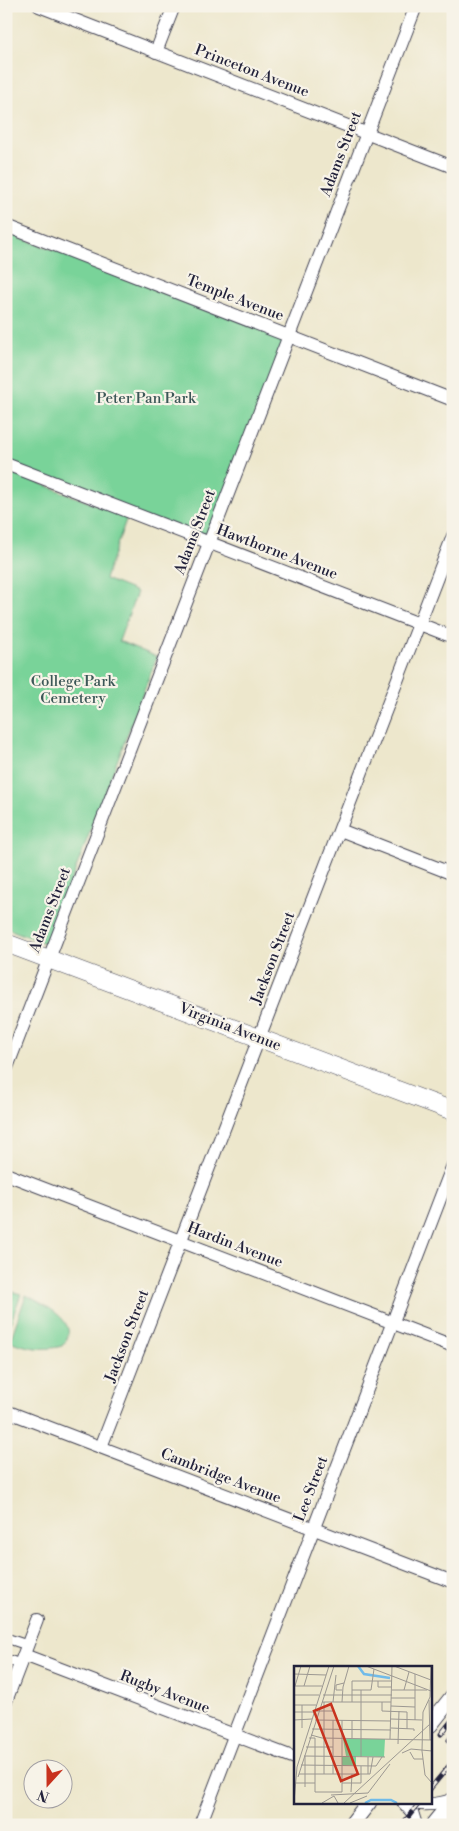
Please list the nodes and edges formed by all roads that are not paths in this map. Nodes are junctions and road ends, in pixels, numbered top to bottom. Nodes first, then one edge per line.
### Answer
1 (39, 6) edge
2 (174, 6) edge
3 (416, 6) edge
4 (156, 52) junction
5 (366, 133) junction
6 (453, 167) edge
7 (6, 226) edge
8 (288, 336) junction
9 (453, 400) edge
10 (6, 464) edge
11 (453, 536) edge
12 (208, 542) junction
13 (419, 624) junction
14 (453, 637) edge
15 (340, 830) junction
16 (453, 874) edge
17 (6, 943) edge
18 (49, 959) junction
19 (259, 1038) junction
20 (6, 1070) edge
21 (453, 1112) edge
22 (453, 1165) edge
23 (6, 1174) edge
24 (181, 1241) junction
25 (392, 1322) junction
26 (453, 1346) edge
27 (6, 1411) edge
28 (102, 1447) junction
29 (313, 1529) junction
30 (453, 1582) edge
31 (36, 1620) dead end
32 (6, 1638) edge
33 (24, 1655) junction
34 (6, 1659) edge
35 (453, 1696) edge
36 (6, 1701) edge
37 (432, 1722) edge
38 (234, 1735) junction
39 (294, 1758) edge
40 (432, 1796) edge
41 (453, 1798) edge
42 (368, 1804) edge
43 (405, 1804) edge
44 (432, 1804) edge
45 (453, 1804) edge
46 (200, 1825) edge
47 (351, 1825) edge
48 (416, 1825) edge
49 (436, 1825) edge

1 - 4 street, Princeton Avenue
2 - 4 street
3 - 5 street, Adams Street
4 - 5 street, Princeton Avenue
5 - 6 street, Princeton Avenue
5 - 8 street, Adams Street
7 - 8 street, Temple Avenue
8 - 9 street, Temple Avenue
8 - 12 street, Adams Street
10 - 12 street, Hawthorne Avenue
11 - 13 street, Jackson Street
12 - 13 street, Hawthorne Avenue
12 - 18 street, Adams Street
13 - 14 street, Hawthorne Avenue
13 - 15 street, Jackson Street
15 - 16 street
15 - 19 street, Jackson Street
17 - 18 main road, Virginia Avenue
18 - 19 main road, Virginia Avenue
18 - 20 street, Adams Street
19 - 21 main road, Virginia Avenue
19 - 24 street, Jackson Street
22 - 25 street, Lee Street
23 - 24 street, Hardin Avenue
24 - 25 street, Hardin Avenue
24 - 28 street, Jackson Street
25 - 26 street, Hardin Avenue
25 - 29 street, Lee Street
27 - 28 street, Cambridge Avenue
28 - 29 street, Cambridge Avenue
29 - 30 street, Cambridge Avenue
29 - 38 street, Lee Street
31 - 33 street
32 - 33 street
33 - 34 street
33 - 36 street
33 - 38 street, Rugby Avenue
35 - 37 street
38 - 39 street, Rugby Avenue
38 - 46 street, Lee Street
40 - 41 street
41 - 44 street
42 - 47 street
43 - 48 street
45 - 49 main road

